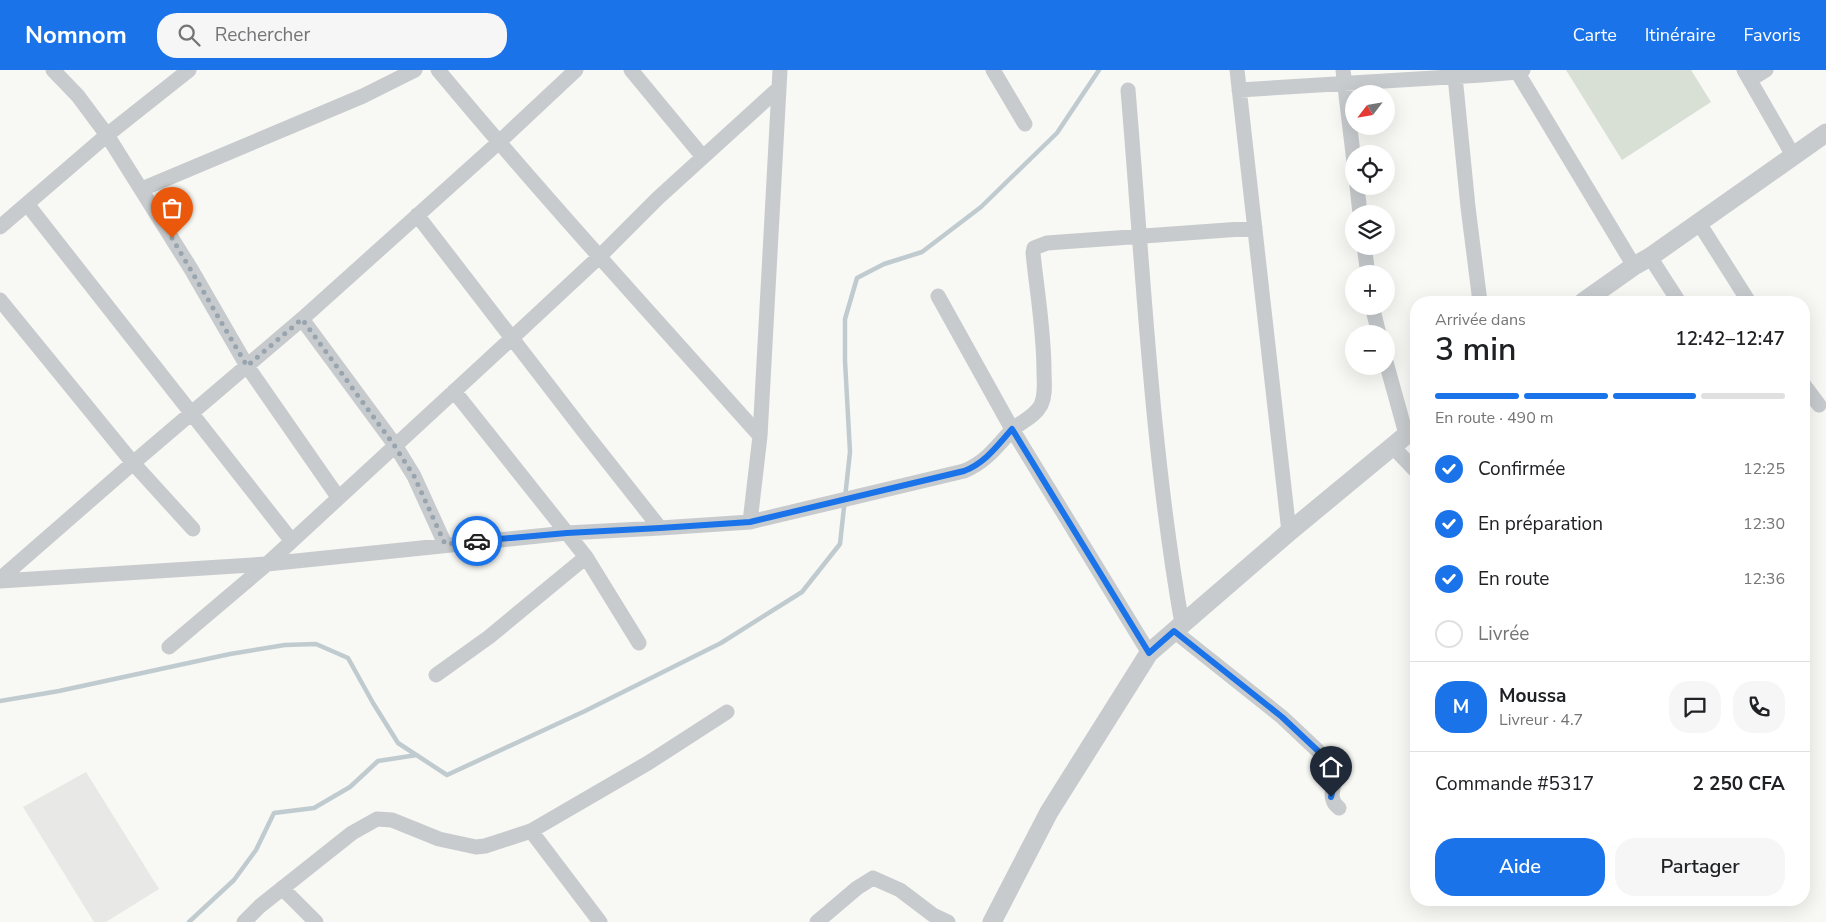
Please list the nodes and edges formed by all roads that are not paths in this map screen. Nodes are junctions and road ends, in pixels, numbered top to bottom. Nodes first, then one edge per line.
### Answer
1 (53, 70) edge
2 (189, 70) edge
3 (415, 70) edge
4 (438, 70) edge
5 (576, 70) edge
6 (631, 70) edge
7 (780, 70) edge
8 (993, 70) edge
9 (1237, 70) edge
10 (1766, 70) edge
11 (1519, 71) edge
12 (1747, 75) edge
13 (1455, 76) junction
14 (1343, 77) edge
15 (779, 88) junction
16 (1128, 90) dead end
17 (1240, 90) junction
18 (1025, 124) dead end
19 (1826, 133) edge
20 (107, 135) junction
21 (498, 142) junction
22 (1352, 145) edge
23 (1794, 156) junction
24 (703, 157) junction
25 (142, 189) junction
26 (26, 204) junction
27 (417, 215) junction
28 (1698, 223) junction
29 (0, 228) edge
30 (1255, 228) junction
31 (1140, 237) junction
32 (599, 257) junction
33 (1642, 262) junction
34 (938, 296) dead end
35 (1479, 296) edge
36 (1593, 296) edge
37 (1673, 296) edge
38 (1745, 296) edge
39 (0, 300) edge
40 (302, 319) junction
41 (512, 338) junction
42 (247, 366) junction
43 (1389, 375) edge
44 (454, 391) junction
45 (1810, 393) edge
46 (1819, 404) dead end
47 (193, 413) junction
48 (1012, 429) junction
49 (760, 436) junction
50 (1405, 436) edge
51 (394, 445) junction
52 (1410, 452) edge
53 (133, 463) junction
54 (338, 497) junction
55 (750, 522) junction
56 (660, 528) junction
57 (192, 529) dead end
58 (1289, 532) junction
59 (567, 533) junction
60 (291, 540) junction
61 (445, 544) junction
62 (586, 557) junction
63 (267, 564) junction
64 (0, 580) edge
65 (1178, 628) junction
66 (639, 643) dead end
67 (169, 647) dead end
68 (1149, 653) junction
69 (436, 675) dead end
70 (727, 712) dead end
71 (1339, 808) dead end
72 (531, 831) junction
73 (282, 888) junction
74 (244, 922) edge
75 (316, 922) edge
76 (600, 922) edge
77 (817, 922) edge
78 (948, 922) edge
79 (992, 922) edge

1 - 20 street
2 - 20 street
3 - 25 street
4 - 21 street
5 - 21 street
6 - 24 street
7 - 15 street
8 - 18 street
9 - 17 street
10 - 12 street
11 - 13 street
11 - 33 street
12 - 23 street
13 - 14 street
13 - 35 street
14 - 17 street
14 - 22 street
15 - 24 street
15 - 49 street
16 - 31 street
17 - 30 street
19 - 23 street
20 - 25 street
20 - 26 street
21 - 27 street
21 - 32 street
23 - 28 street
24 - 32 street
25 - 42 street
26 - 29 street
26 - 47 street
27 - 40 street
27 - 41 street
28 - 33 street
28 - 38 street
30 - 31 street
30 - 58 street
31 - 48 street
31 - 65 street
32 - 41 street
32 - 49 street
33 - 36 street
33 - 37 street
34 - 48 street
39 - 53 street
40 - 42 street
40 - 51 street
41 - 44 street
41 - 56 street
42 - 47 street
42 - 54 street
43 - 50 street
44 - 51 street
44 - 59 street
45 - 46 street
47 - 53 street
47 - 60 street
48 - 55 street
48 - 68 street
49 - 55 street
50 - 52 street
50 - 58 street
51 - 54 street
51 - 61 street
53 - 57 street
53 - 64 street
54 - 60 street
55 - 56 street
56 - 59 street
58 - 65 street
59 - 61 street
59 - 62 street
60 - 63 street
61 - 63 street
62 - 66 street
62 - 69 street
63 - 64 street
63 - 67 street
65 - 68 street
65 - 71 street
68 - 79 street
70 - 72 street
72 - 73 street
72 - 76 street
73 - 74 street
73 - 75 street
77 - 78 street

